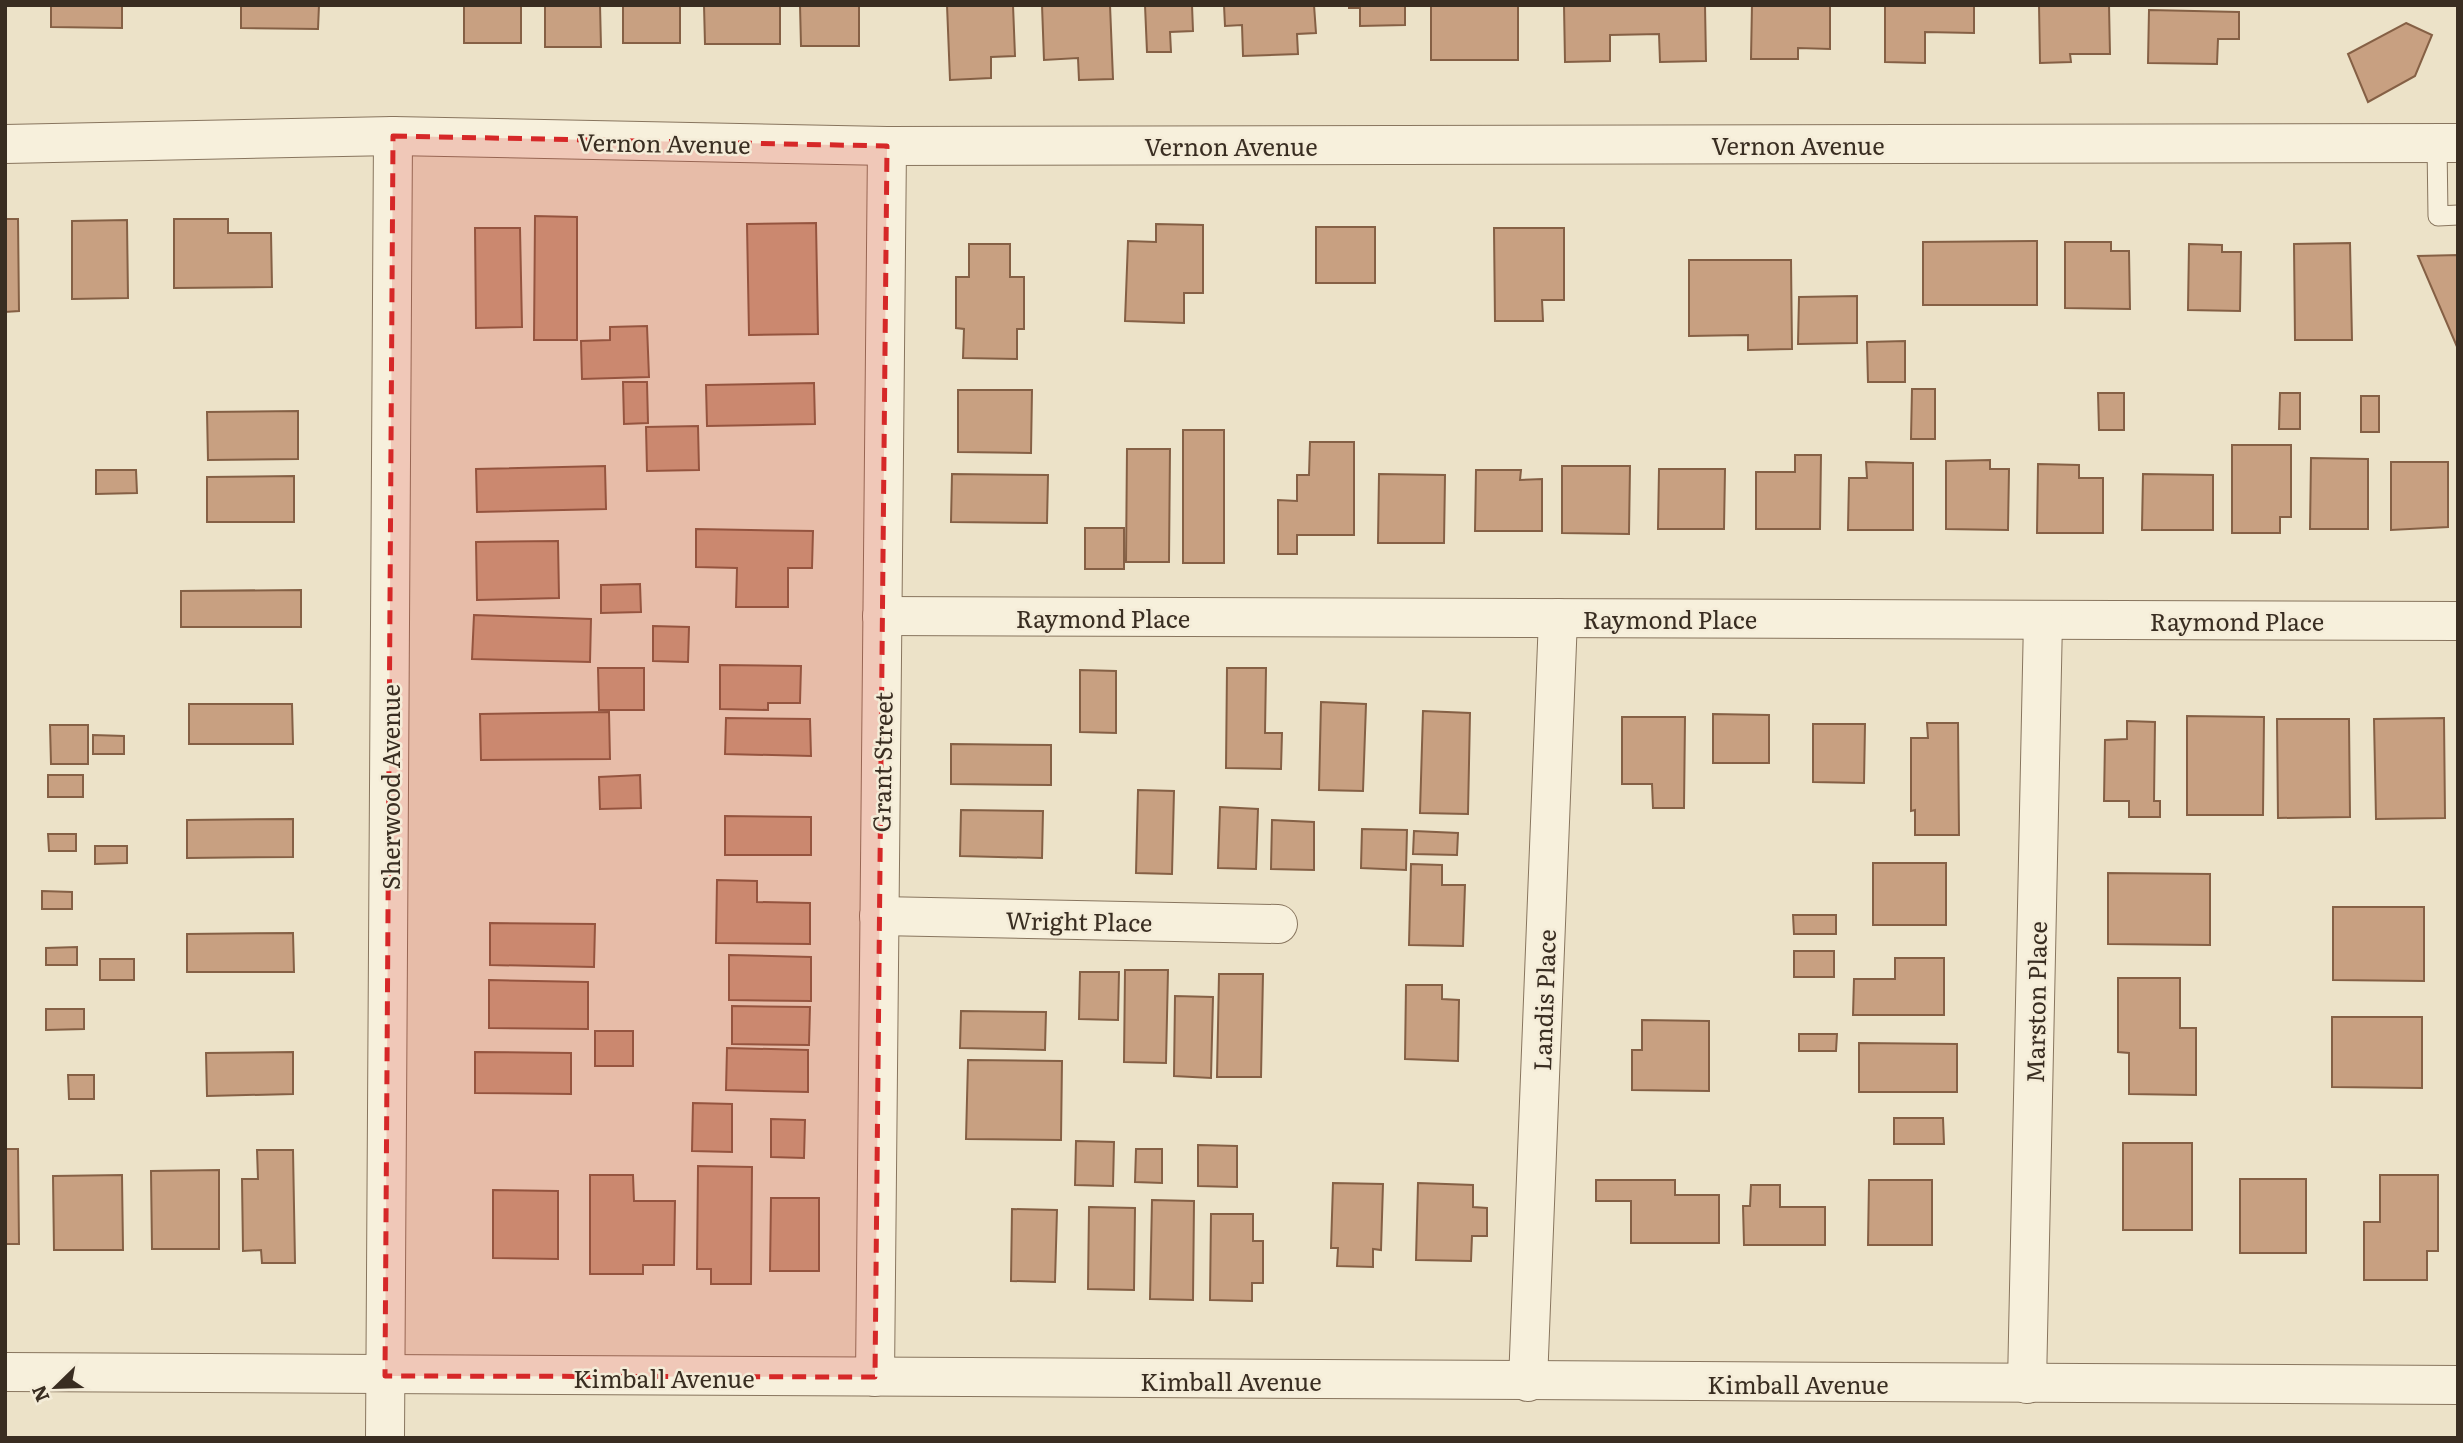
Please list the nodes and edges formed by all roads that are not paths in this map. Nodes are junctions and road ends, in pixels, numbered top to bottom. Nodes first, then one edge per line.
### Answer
1 (394, 136) junction
2 (2447, 143) edge
3 (5, 144) edge
4 (887, 146) junction
5 (2458, 215) edge
6 (882, 616) junction
7 (1558, 618) junction
8 (2043, 620) junction
9 (2458, 621) edge
10 (879, 916) junction
11 (1278, 924) dead end
12 (5, 1372) edge
13 (385, 1376) junction
14 (875, 1377) junction
15 (1528, 1382) junction
16 (2027, 1384) junction
17 (2458, 1385) edge
18 (385, 1438) edge

1 - 3 street, Vernon Avenue
1 - 4 street, Vernon Avenue
1 - 13 street, Sherwood Avenue
2 - 4 street, Vernon Avenue
2 - 5 lane
4 - 6 street, Grant Street
6 - 7 street, Raymond Place
6 - 10 street, Grant Street
7 - 8 street, Raymond Place
7 - 15 street, Landis Place
8 - 9 street, Raymond Place
8 - 16 street, Marston Place
10 - 11 street, Wright Place
10 - 14 street, Grant Street
12 - 13 street, Kimball Avenue
13 - 14 street, Kimball Avenue
13 - 18 street, Sherwood Avenue
14 - 15 street, Kimball Avenue
15 - 16 street, Kimball Avenue
16 - 17 street, Kimball Avenue

